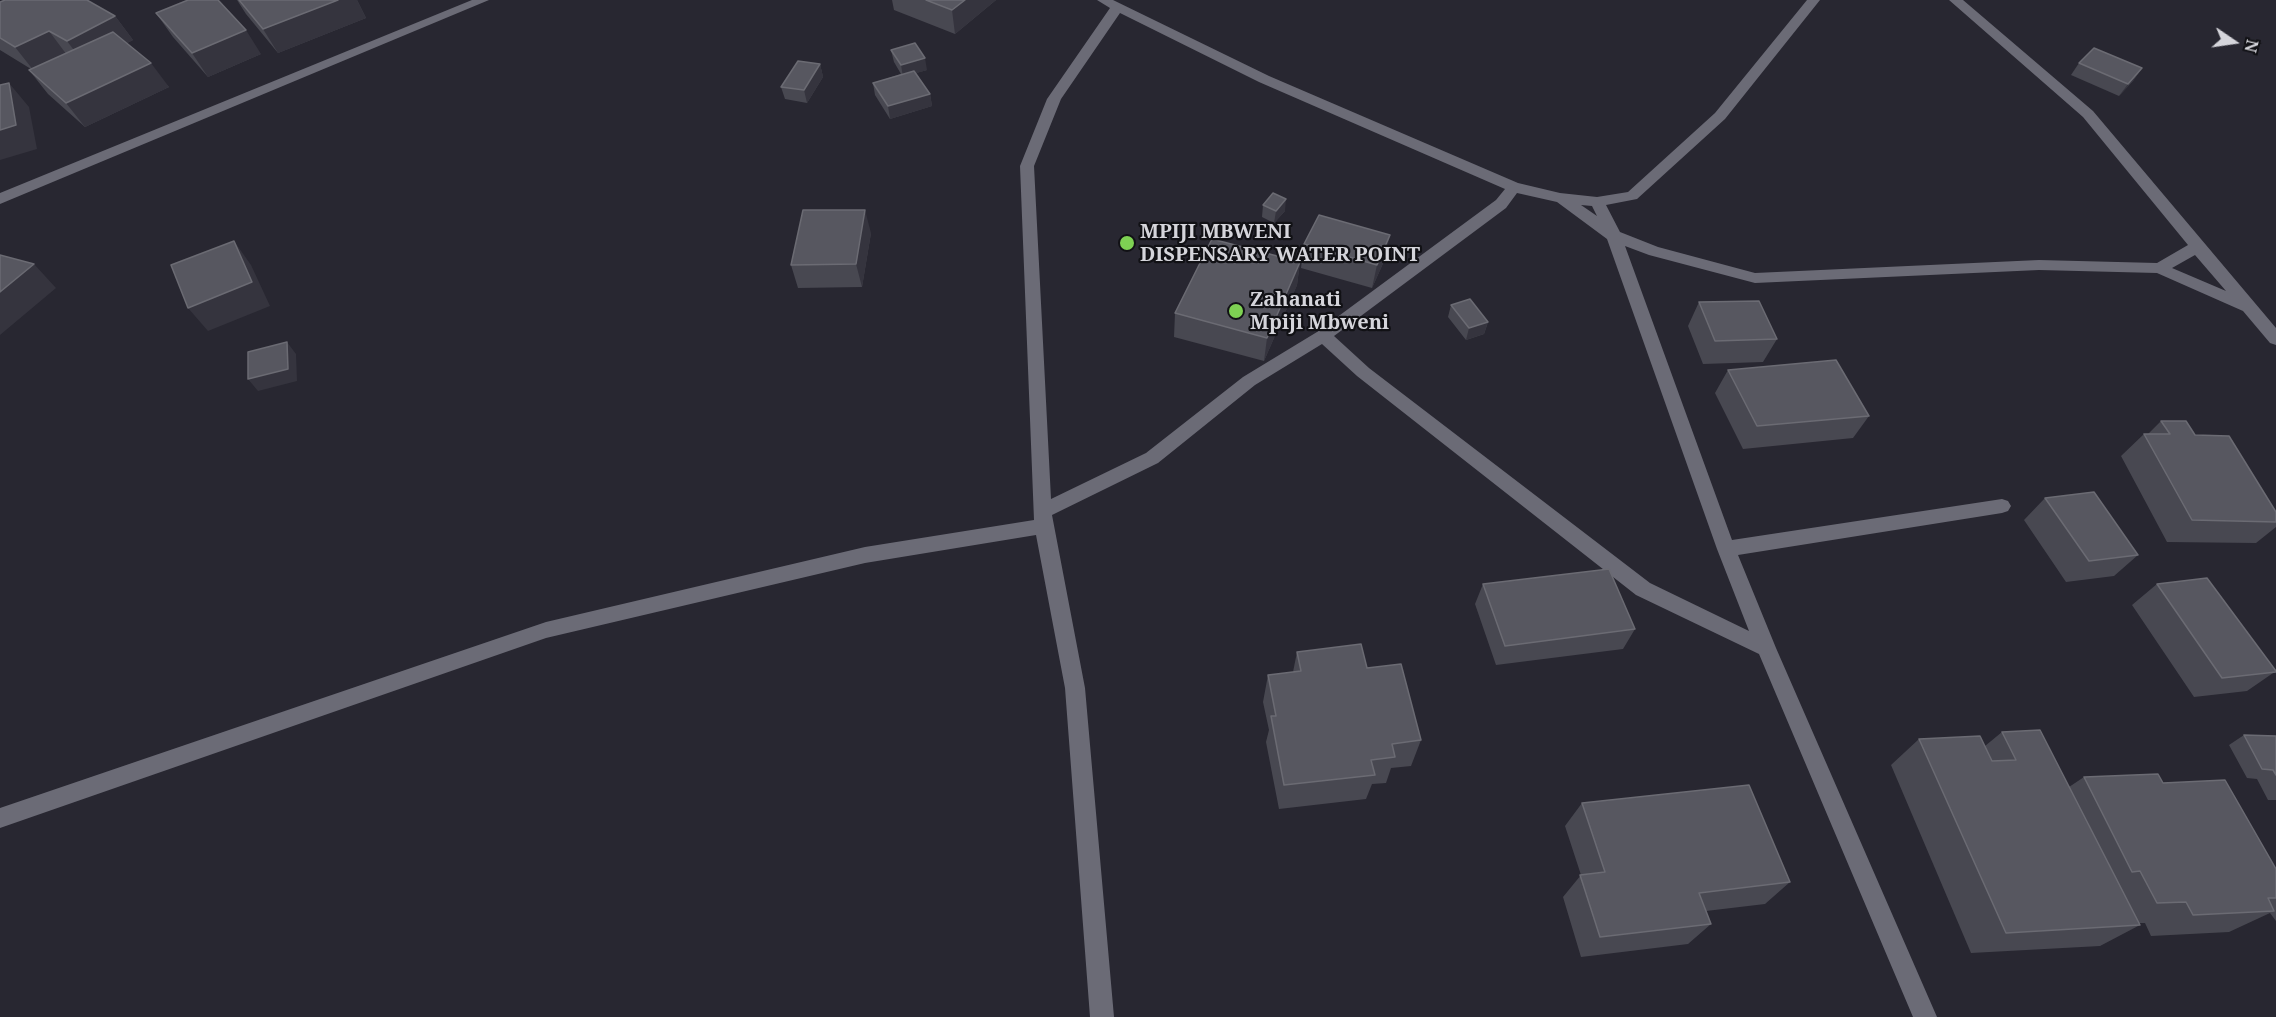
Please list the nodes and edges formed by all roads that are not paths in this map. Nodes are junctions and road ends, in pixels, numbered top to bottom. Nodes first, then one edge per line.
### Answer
1 (483, 0) edge
2 (1814, 0) edge
3 (1955, 0) edge
4 (1110, 4) edge
5 (1514, 187) junction
6 (1560, 198) junction
7 (0, 199) edge
8 (1597, 202) junction
9 (1614, 236) junction
10 (2197, 248) junction
11 (2159, 268) junction
12 (2249, 306) junction
13 (1323, 336) junction
14 (2276, 339) edge
15 (2002, 506) dead end
16 (1042, 518) junction
17 (1726, 549) junction
18 (1766, 648) junction
19 (0, 818) edge
20 (1102, 1017) edge
21 (1925, 1017) edge

1 - 7 street
2 - 8 street
3 - 10 street
4 - 5 street
4 - 16 street
5 - 6 street
5 - 13 street
6 - 8 street
6 - 9 street
8 - 9 street
9 - 11 street
9 - 17 street
10 - 11 street
10 - 12 street
11 - 12 street
12 - 14 street
13 - 16 street
13 - 18 street
15 - 17 street
16 - 19 street
16 - 20 street
17 - 18 street
18 - 21 street

